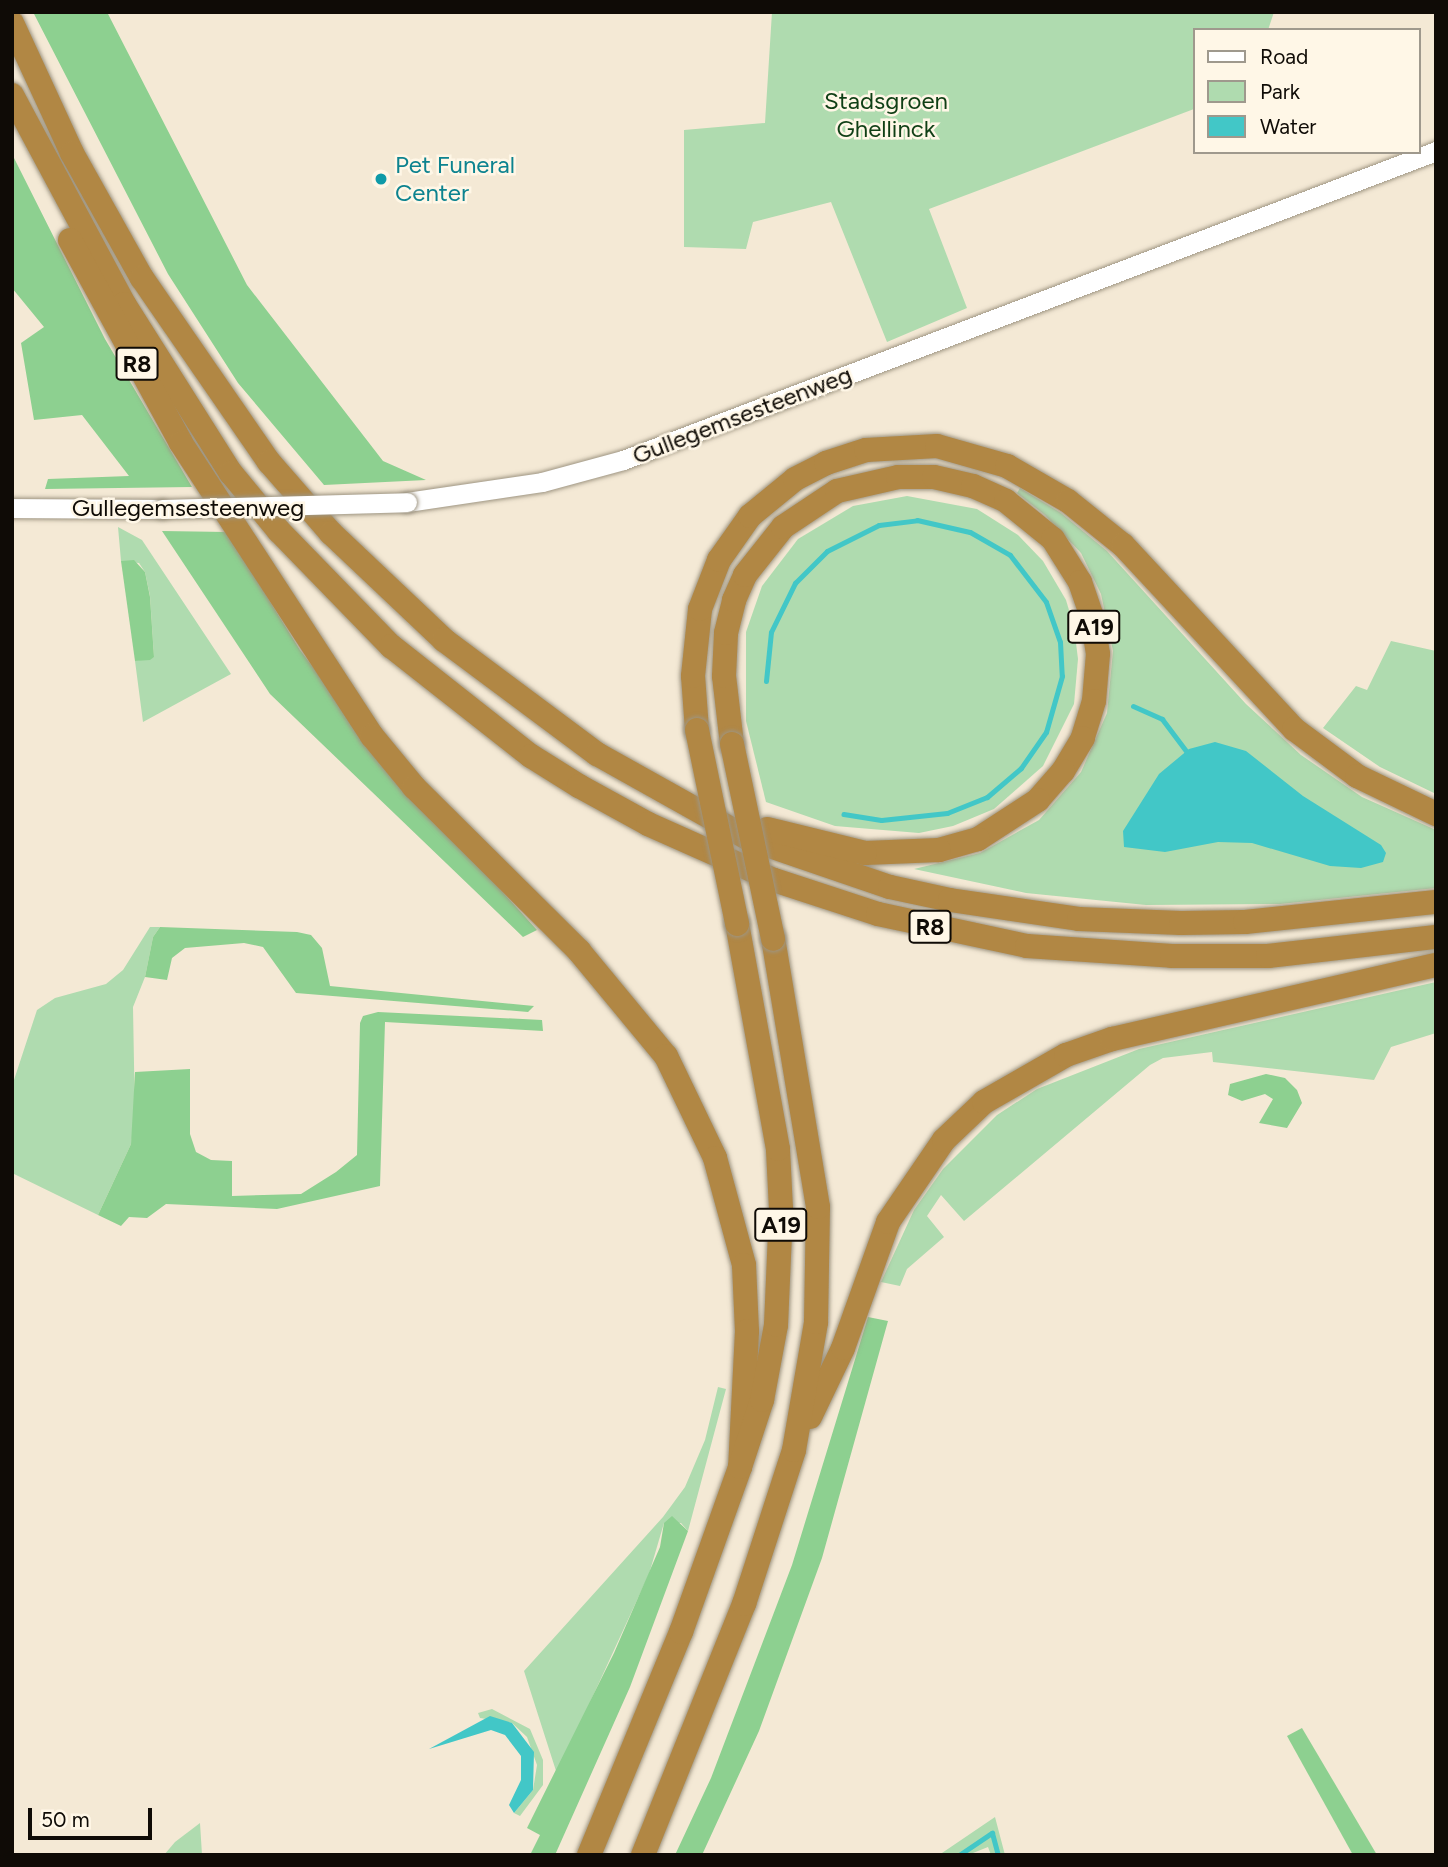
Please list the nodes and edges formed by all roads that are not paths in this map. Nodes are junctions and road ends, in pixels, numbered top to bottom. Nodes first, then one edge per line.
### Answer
1 (12, 23) edge
2 (12, 95) edge
3 (12, 123) edge
4 (1436, 151) edge
5 (12, 508) edge
6 (643, 780) junction
7 (1436, 814) edge
8 (1436, 902) edge
9 (1436, 937) edge
10 (1436, 965) edge
11 (794, 1450) junction
12 (740, 1467) junction
13 (589, 1855) edge
14 (643, 1855) edge

1 - 6 highway, R8
2 - 9 highway, R8
3 - 12 highway, R8
4 - 5 street, Gullegemsesteenweg, bridge
6 - 8 highway, R8
6 - 11 highway, A19, bridge
7 - 12 highway, A19, bridge
10 - 11 highway
11 - 14 highway
12 - 13 highway, A19

